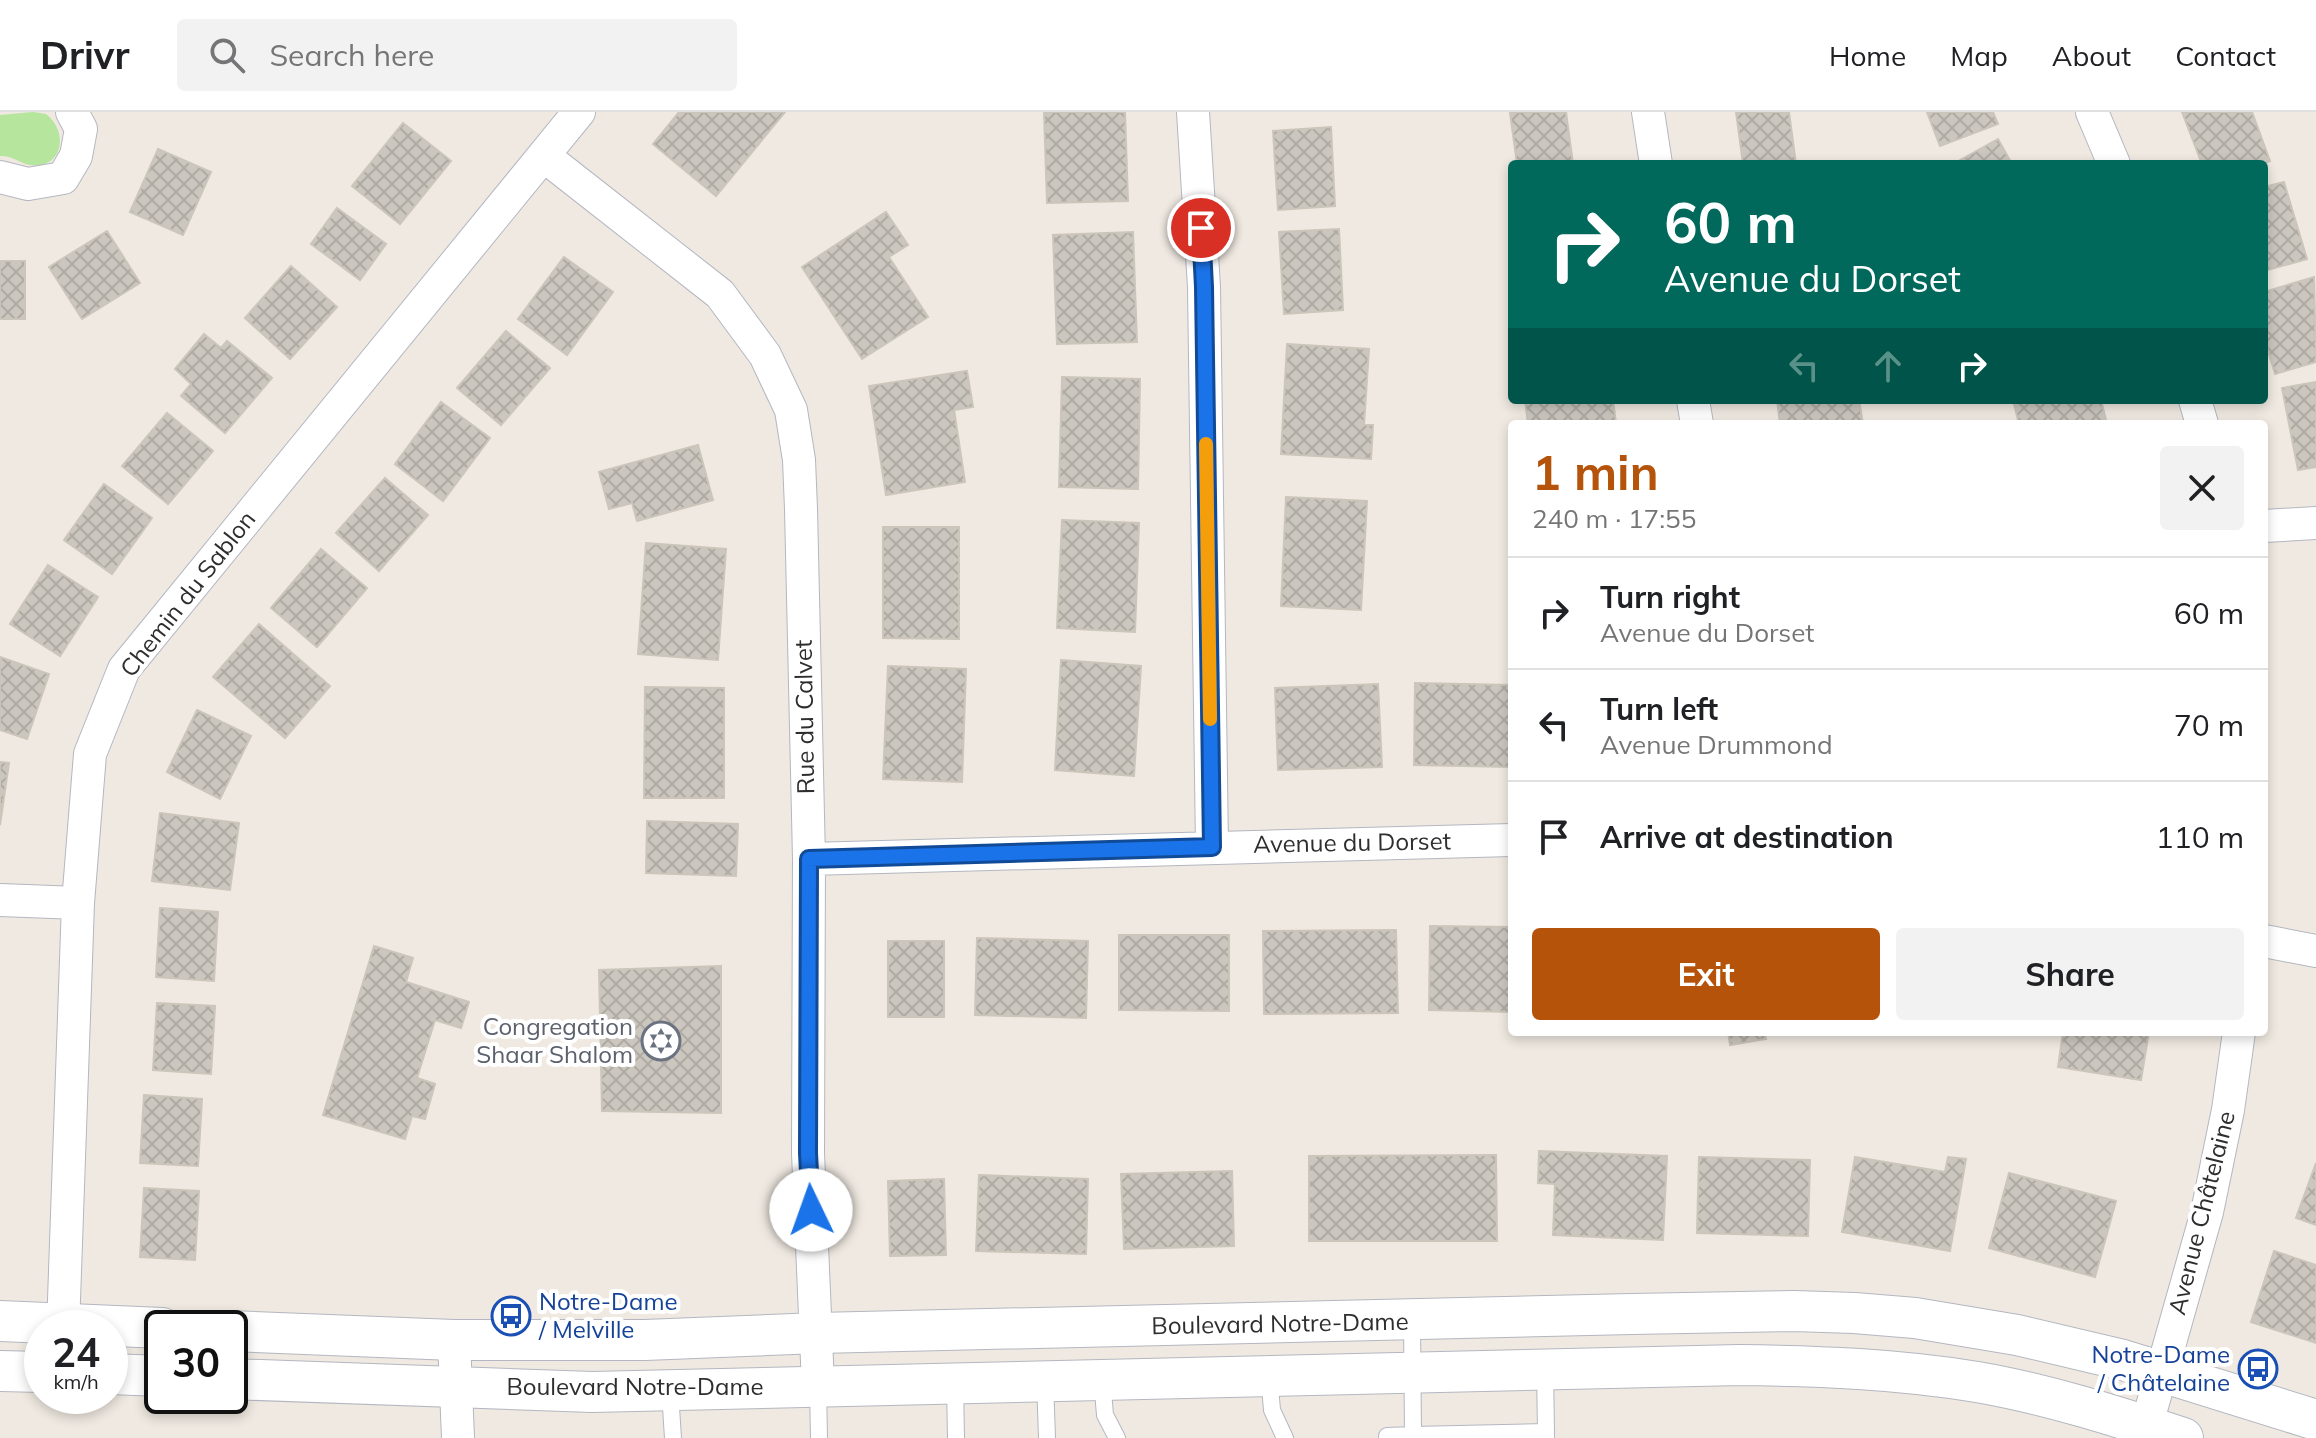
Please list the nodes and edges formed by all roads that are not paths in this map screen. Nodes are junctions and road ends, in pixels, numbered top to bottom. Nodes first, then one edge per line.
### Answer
1 (72, 112) edge
2 (579, 112) edge
3 (1193, 112) edge
4 (1648, 112) edge
5 (2092, 112) edge
6 (544, 156) junction
7 (1655, 160) edge
8 (2112, 160) edge
9 (0, 177) edge
10 (2316, 523) edge
11 (2268, 526) edge
12 (1508, 840) edge
13 (1212, 847) junction
14 (809, 859) junction
15 (0, 900) edge
16 (78, 903) junction
17 (2268, 942) edge
18 (2316, 951) edge
19 (2238, 1036) edge
20 (64, 1310) edge
21 (0, 1321) edge
22 (1412, 1321) junction
23 (24, 1323) edge
24 (248, 1332) edge
25 (818, 1333) junction
26 (454, 1340) junction
27 (1545, 1369) junction
28 (0, 1371) edge
29 (2162, 1371) junction
30 (24, 1372) edge
31 (1412, 1373) junction
32 (1269, 1375) junction
33 (1102, 1379) junction
34 (248, 1380) edge
35 (1045, 1380) junction
36 (955, 1382) junction
37 (818, 1385) junction
38 (455, 1387) junction
39 (670, 1389) junction
40 (2316, 1420) edge
41 (2158, 1434) edge
42 (1413, 1435) junction
43 (1546, 1435) edge
44 (1466, 1436) edge
45 (458, 1438) edge
46 (673, 1438) edge
47 (819, 1438) edge
48 (956, 1438) edge
49 (1047, 1438) edge
50 (1117, 1438) edge
51 (1285, 1438) edge
52 (1387, 1438) edge

1 - 9 street
2 - 6 street, Chemin du Sablon
3 - 13 street
4 - 7 street
5 - 8 street
6 - 14 street, Rue du Calvet
6 - 16 street, Chemin du Sablon
10 - 11 street
12 - 13 street, Avenue du Dorset
13 - 14 street, Avenue du Dorset
14 - 25 street, Rue du Calvet
15 - 16 street
16 - 20 street, Chemin du Sablon
17 - 18 street
19 - 29 street, Avenue Châtelaine
21 - 23 street
22 - 25 street, Boulevard Notre-Dame
22 - 29 street, Boulevard Notre-Dame
22 - 31 lane
24 - 26 street, Boulevard Notre-Dame
25 - 26 street, Boulevard Notre-Dame
25 - 37 street, Rue du Calvet
26 - 38 street
27 - 31 street, Boulevard Notre-Dame
27 - 41 street, Boulevard Notre-Dame
27 - 43 lane
28 - 30 street
29 - 40 street, Boulevard Notre-Dame
29 - 41 street, Avenue Châtelaine
31 - 32 street, Boulevard Notre-Dame
31 - 42 lane
32 - 33 street, Boulevard Notre-Dame
32 - 51 lane
33 - 35 street, Boulevard Notre-Dame
33 - 50 lane
34 - 38 street, Boulevard Notre-Dame
35 - 36 street, Boulevard Notre-Dame
35 - 49 lane
36 - 37 street, Boulevard Notre-Dame
36 - 48 lane
37 - 39 street, Boulevard Notre-Dame
37 - 47 lane
38 - 39 street, Boulevard Notre-Dame
38 - 45 street
39 - 46 lane
42 - 44 lane
42 - 52 lane
43 - 44 lane

